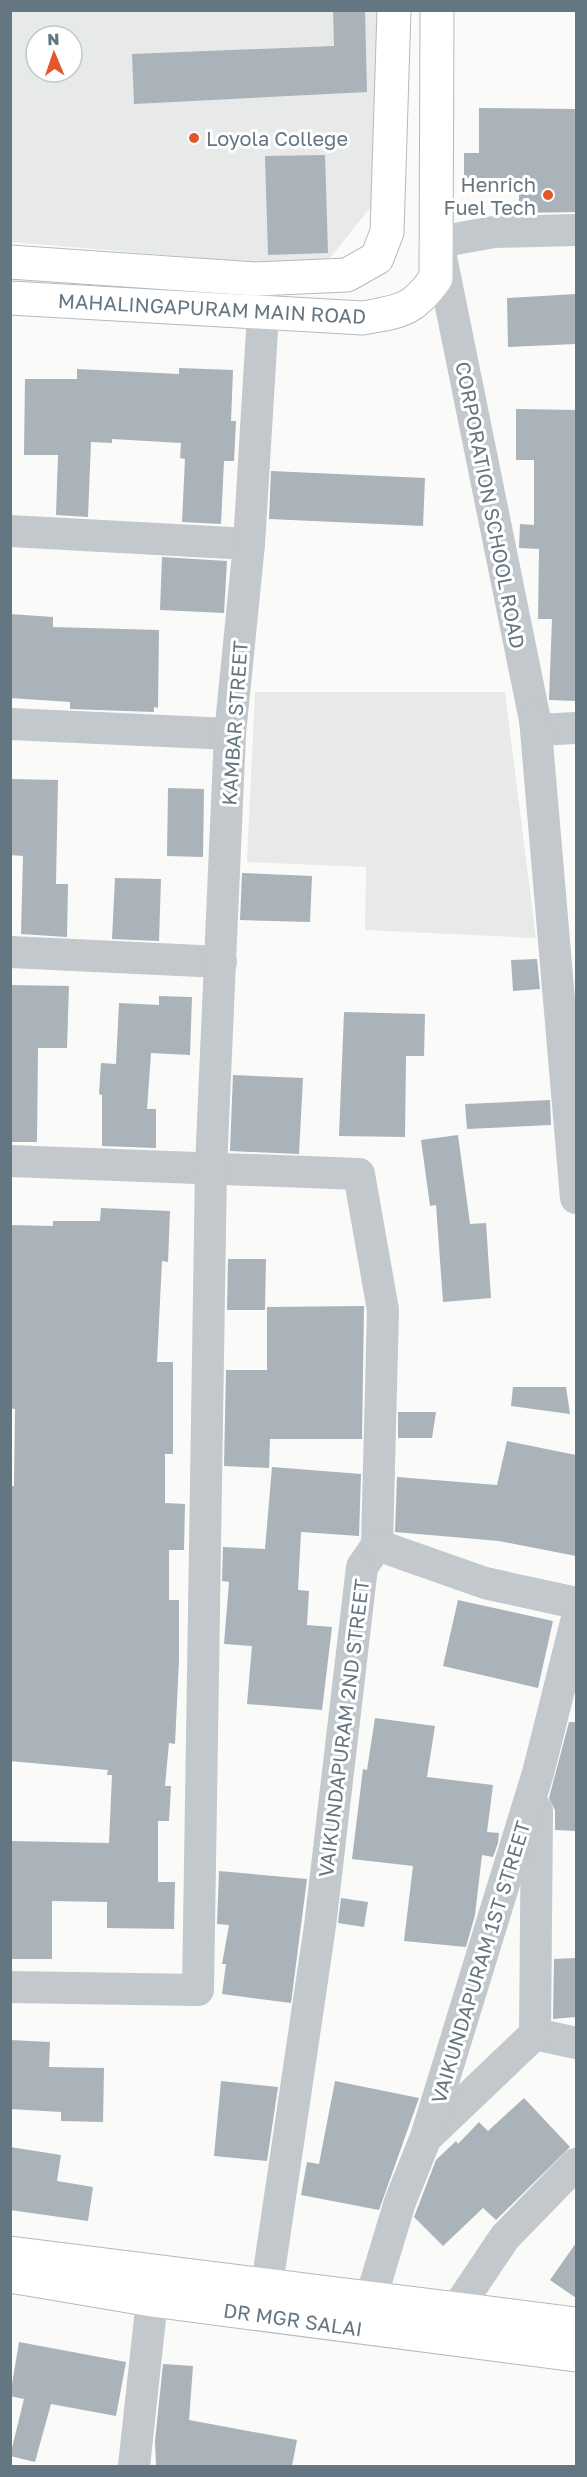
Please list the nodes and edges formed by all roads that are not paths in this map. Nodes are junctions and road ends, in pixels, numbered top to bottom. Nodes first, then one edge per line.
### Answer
1 (394, 10) edge
2 (437, 10) edge
3 (576, 230) edge
4 (387, 232) junction
5 (438, 242) junction
6 (10, 262) edge
7 (261, 279) junction
8 (10, 298) edge
9 (263, 314) junction
10 (10, 531) edge
11 (249, 544) junction
12 (535, 719) junction
13 (10, 724) edge
14 (576, 728) edge
15 (230, 734) junction
16 (10, 952) edge
17 (221, 962) junction
18 (571, 1068) edge
19 (10, 1161) edge
20 (212, 1167) junction
21 (576, 1198) edge
22 (377, 1545) junction
23 (576, 1603) edge
24 (576, 1622) edge
25 (568, 1686) edge
26 (538, 1773) junction
27 (10, 1987) edge
28 (534, 2034) junction
29 (576, 2043) edge
30 (426, 2137) junction
31 (576, 2164) edge
32 (10, 2253) edge
33 (10, 2276) edge
34 (267, 2285) junction
35 (371, 2298) junction
36 (152, 2300) junction
37 (456, 2310) junction
38 (576, 2324) edge
39 (576, 2355) edge
40 (134, 2466) edge

1 - 4 main road, MAHALINGAPURAM MAIN ROAD
2 - 5 main road, MAHALINGAPURAM MAIN ROAD
3 - 5 street
4 - 5 main road
4 - 7 main road, MAHALINGAPURAM MAIN ROAD
5 - 9 main road, MAHALINGAPURAM MAIN ROAD
5 - 12 street, CORPORATION SCHOOL ROAD
6 - 7 main road, MAHALINGAPURAM MAIN ROAD
7 - 9 street, KAMBAR STREET
8 - 9 main road, MAHALINGAPURAM MAIN ROAD
9 - 11 street, KAMBAR STREET
10 - 11 street
11 - 15 street, KAMBAR STREET
12 - 14 street
12 - 18 street
13 - 15 street
15 - 17 street, KAMBAR STREET
16 - 17 street
17 - 20 street, KAMBAR STREET
18 - 21 street
19 - 20 street
20 - 22 street, VAIKUNDAPURAM 2ND STREET
20 - 27 street, KAMBAR STREET
22 - 23 street
22 - 34 street, VAIKUNDAPURAM 2ND STREET
24 - 25 street, VAIKUNDAPURAM 1ST STREET
25 - 26 street, VAIKUNDAPURAM 1ST STREET
26 - 28 street
26 - 30 street, VAIKUNDAPURAM 1ST STREET
28 - 29 street
28 - 30 street
30 - 35 street, VAIKUNDAPURAM 1ST STREET
31 - 37 street
32 - 34 main road, DR MGR SALAI
33 - 36 main road, DR MGR SALAI
34 - 35 main road, DR MGR SALAI
35 - 37 main road, DR MGR SALAI
36 - 39 main road, DR MGR SALAI
36 - 40 street
37 - 38 main road, DR MGR SALAI

